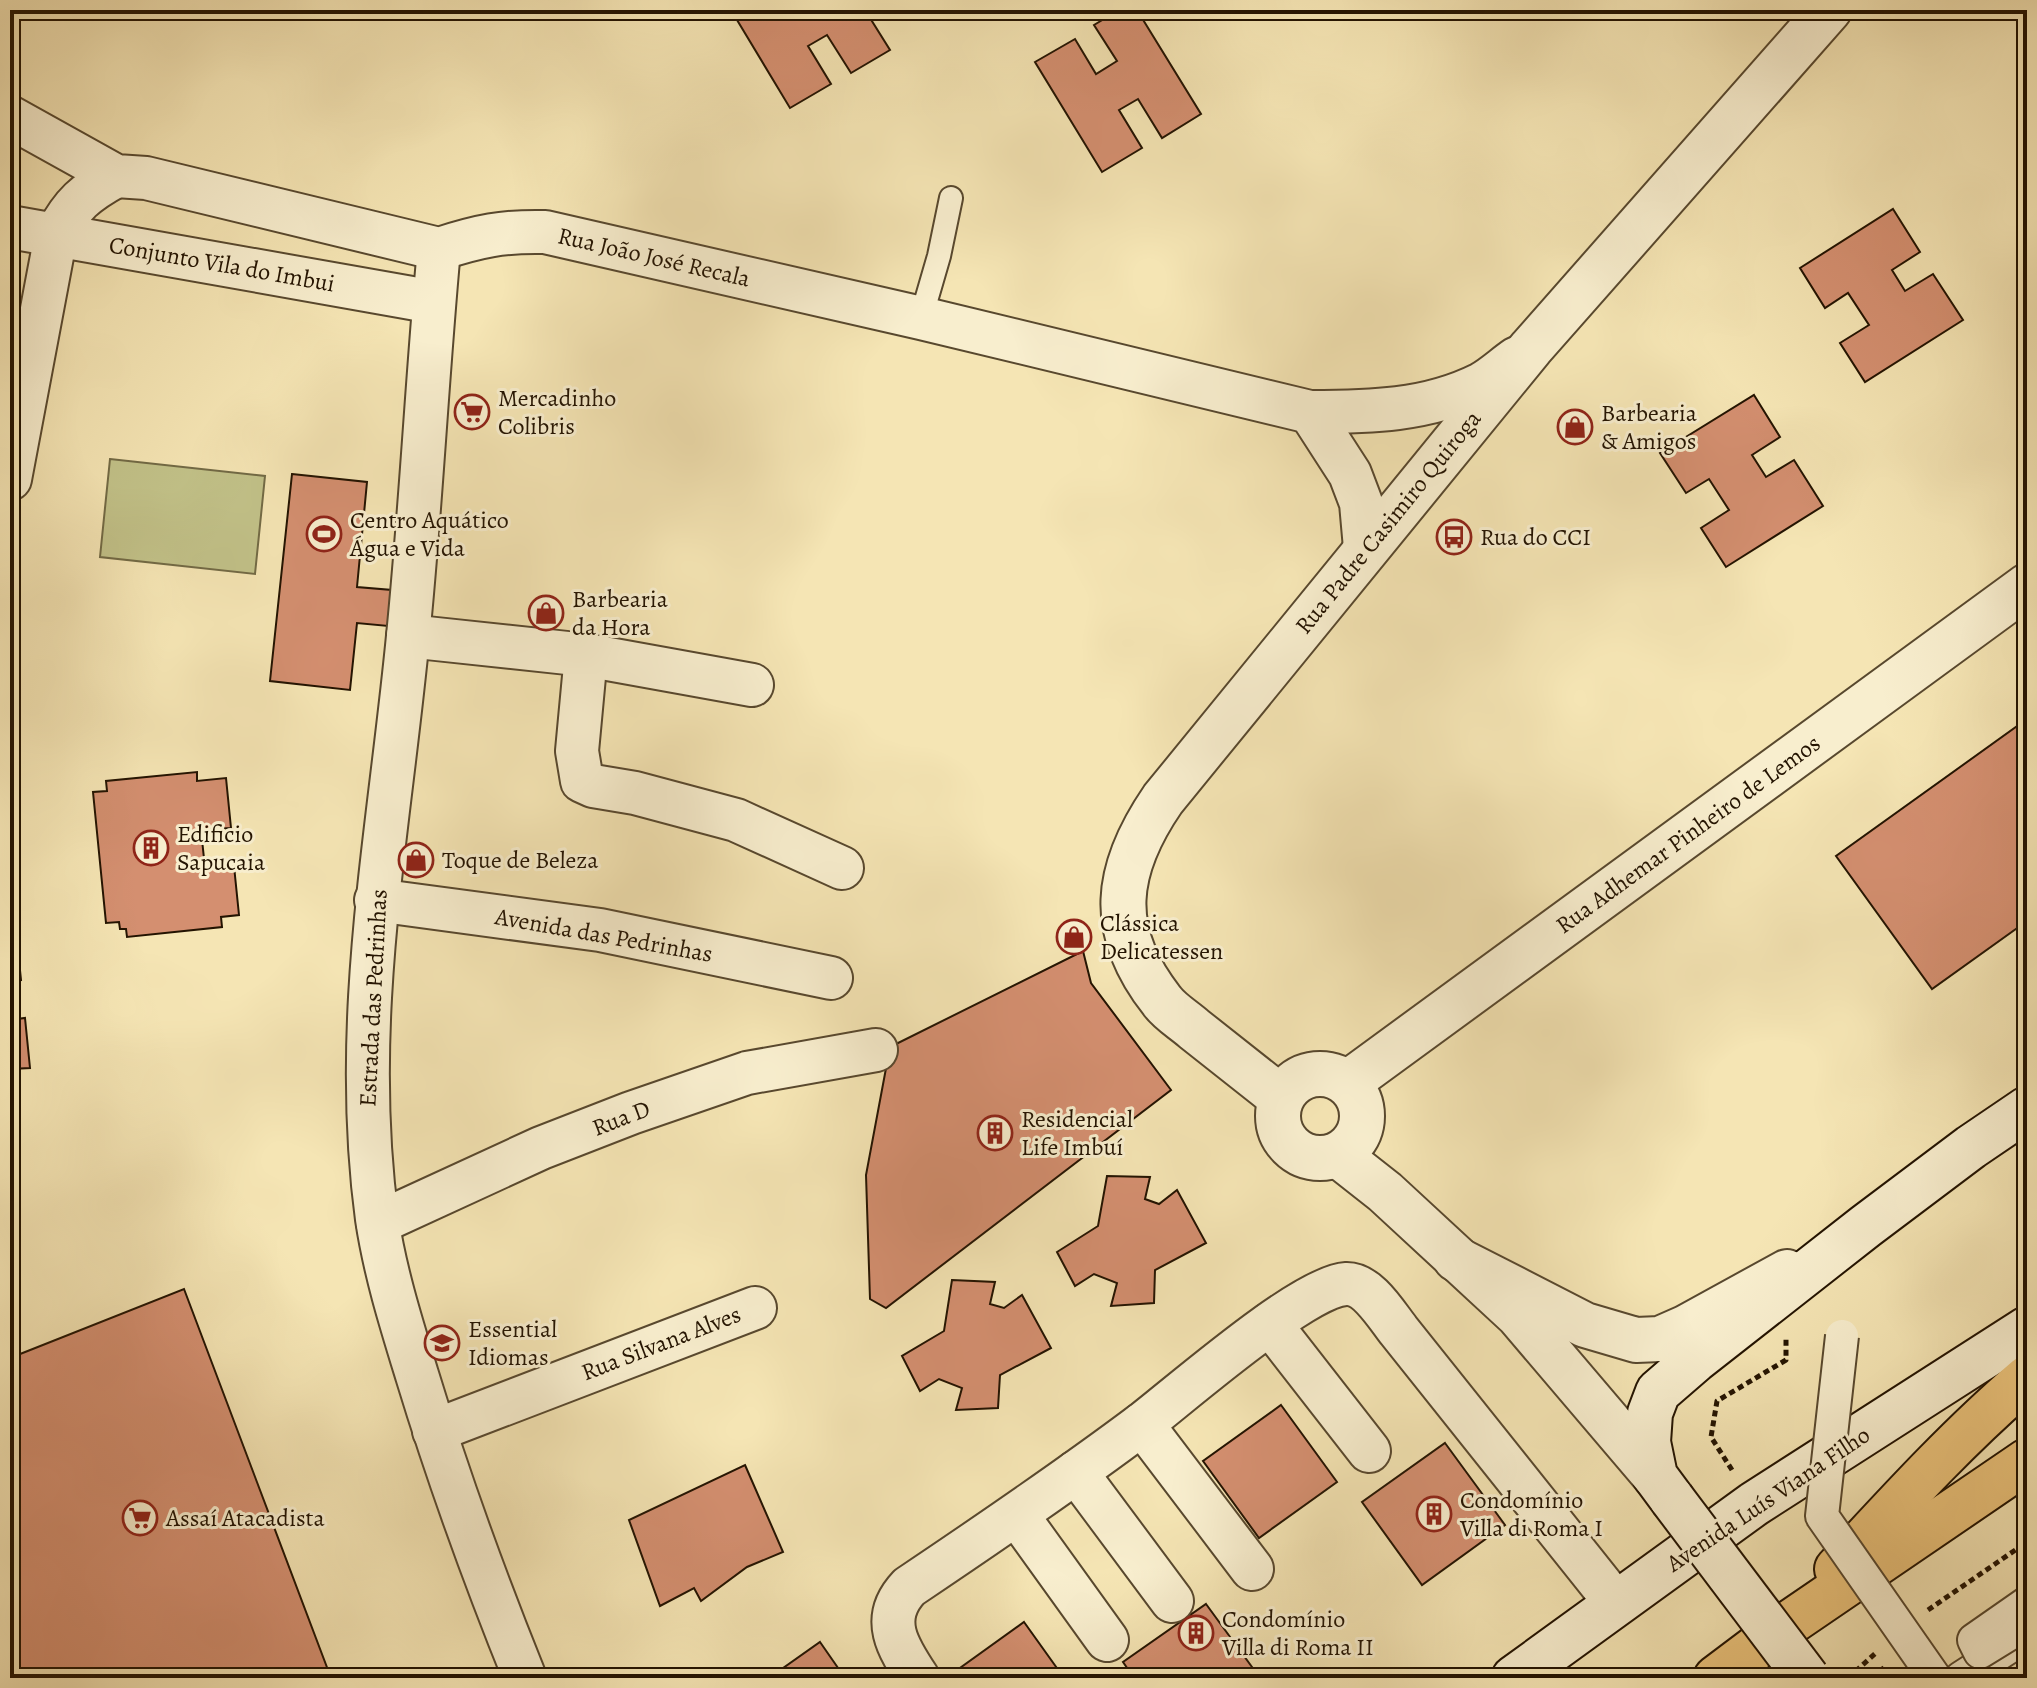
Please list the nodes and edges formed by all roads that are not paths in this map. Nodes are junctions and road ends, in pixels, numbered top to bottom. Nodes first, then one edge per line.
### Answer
1 (1829, 10) edge
2 (10, 117) edge
3 (116, 176) junction
4 (951, 198) dead end
5 (10, 227) edge
6 (56, 235) junction
7 (439, 249) junction
8 (434, 302) junction
9 (921, 318) junction
10 (1531, 348) junction
11 (16, 408) edge
12 (1310, 412) junction
13 (10, 479) edge
14 (1365, 548) junction
15 (2027, 586) edge
16 (408, 636) junction
17 (586, 655) junction
18 (752, 685) dead end
19 (842, 868) dead end
20 (376, 900) junction
21 (831, 978) dead end
22 (876, 1050) dead end
23 (1349, 1082) junction
24 (1289, 1088) junction
25 (2019, 1121) edge
26 (1348, 1147) junction
27 (378, 1223) junction
28 (1866, 1226) junction
29 (1456, 1259) junction
30 (755, 1308) dead end
31 (1270, 1324) junction
32 (2027, 1329) edge
33 (1842, 1336) dead end
34 (2027, 1378) edge
35 (1142, 1424) junction
36 (434, 1431) junction
37 (1369, 1451) dead end
38 (2027, 1461) edge
39 (1076, 1472) junction
40 (1664, 1488) junction
41 (1017, 1515) junction
42 (1252, 1569) dead end
43 (1172, 1601) dead end
44 (1616, 1603) junction
45 (2027, 1603) edge
46 (2027, 1614) edge
47 (2027, 1623) edge
48 (1785, 1626) junction
49 (2027, 1636) edge
50 (1107, 1640) dead end
51 (1982, 1643) dead end
52 (525, 1678) edge
53 (918, 1678) edge
54 (1514, 1678) edge
55 (1716, 1678) edge
56 (1807, 1678) edge
57 (1935, 1678) edge
58 (1961, 1678) edge

1 - 10 street, Rua Padre Casimiro Quiroga
2 - 3 street
3 - 6 street
3 - 7 street
4 - 9 lane
5 - 6 street, Conjunto Vila do Imbui
6 - 8 street, Conjunto Vila do Imbui
6 - 11 street
7 - 8 street, Estrada das Pedrinhas
7 - 9 street, Rua João José Recala
8 - 16 street, Estrada das Pedrinhas
9 - 12 street, Rua João José Recala
10 - 12 street, Rua João José Recala
10 - 14 street, Rua Padre Casimiro Quiroga
11 - 13 street
12 - 14 street
14 - 24 street, Rua Padre Casimiro Quiroga
15 - 23 street, Rua Adhemar Pinheiro de Lemos
16 - 17 street
16 - 20 street, Estrada das Pedrinhas
17 - 18 street
17 - 19 street
20 - 21 street, Avenida das Pedrinhas
20 - 27 street, Estrada das Pedrinhas
22 - 27 street, Rua D
23 - 24 street
23 - 26 street
24 - 26 street
25 - 28 street
26 - 29 street
27 - 36 street, Estrada das Pedrinhas
28 - 29 street
28 - 40 street
29 - 40 street
30 - 36 street, Rua Silvana Alves
31 - 35 street
31 - 37 street
31 - 44 street
32 - 44 street, Avenida Luís Viana Filho
33 - 57 street, bridge
34 - 48 highway
35 - 39 street
35 - 42 street
36 - 52 street, Estrada das Pedrinhas
38 - 48 highway
39 - 41 street
39 - 43 street
40 - 56 street, bridge
41 - 50 street
41 - 53 street
44 - 54 street, Avenida Luís Viana Filho
45 - 47 street, bridge
46 - 51 street
48 - 55 highway
49 - 58 street

